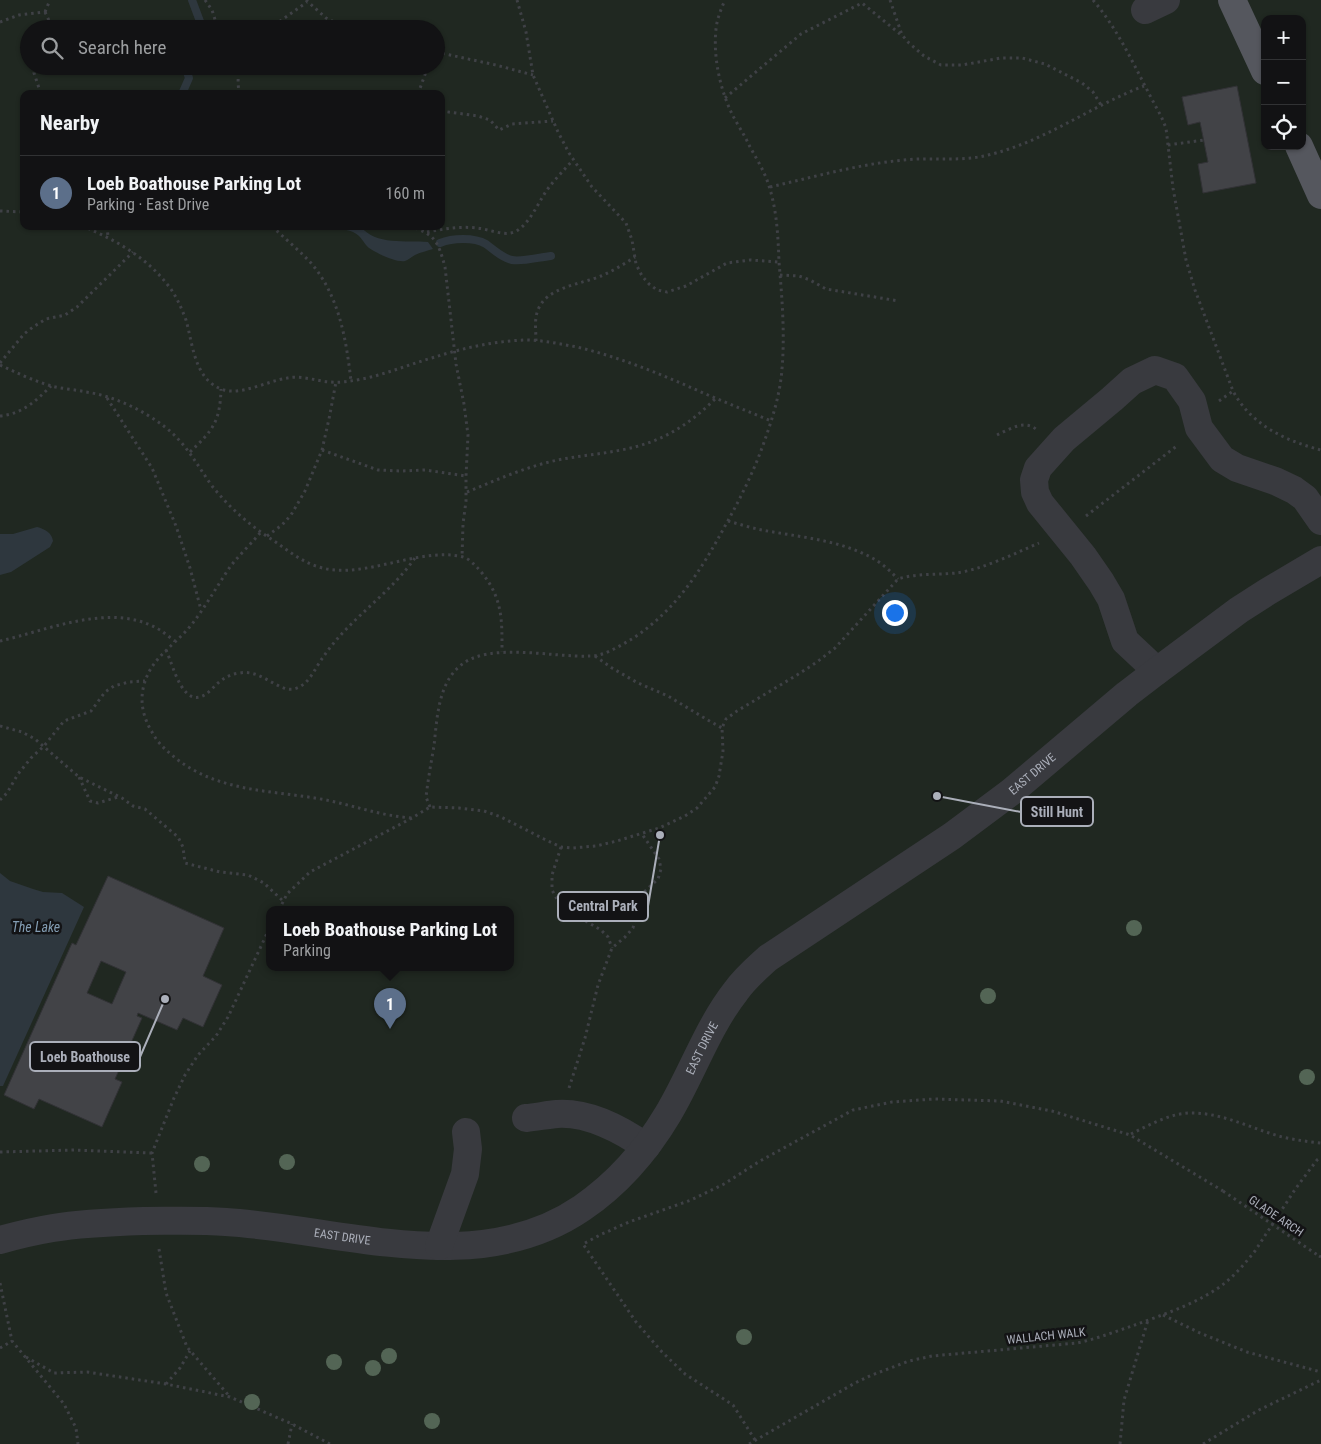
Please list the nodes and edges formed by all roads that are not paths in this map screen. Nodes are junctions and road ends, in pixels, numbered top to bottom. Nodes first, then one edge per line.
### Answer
1 (1232, 0) edge
2 (1261, 62) edge
3 (1301, 150) edge
4 (1321, 195) edge
5 (1321, 521) edge
6 (1321, 560) edge
7 (1157, 671) junction
8 (526, 1118) dead end
9 (466, 1132) dead end
10 (646, 1147) junction
11 (0, 1240) edge
12 (439, 1246) junction

1 - 2 main road
3 - 4 main road
5 - 7 street
6 - 7 street, EAST DRIVE
7 - 10 street, EAST DRIVE
8 - 10 street
9 - 12 street
10 - 12 street, EAST DRIVE
11 - 12 street, EAST DRIVE

